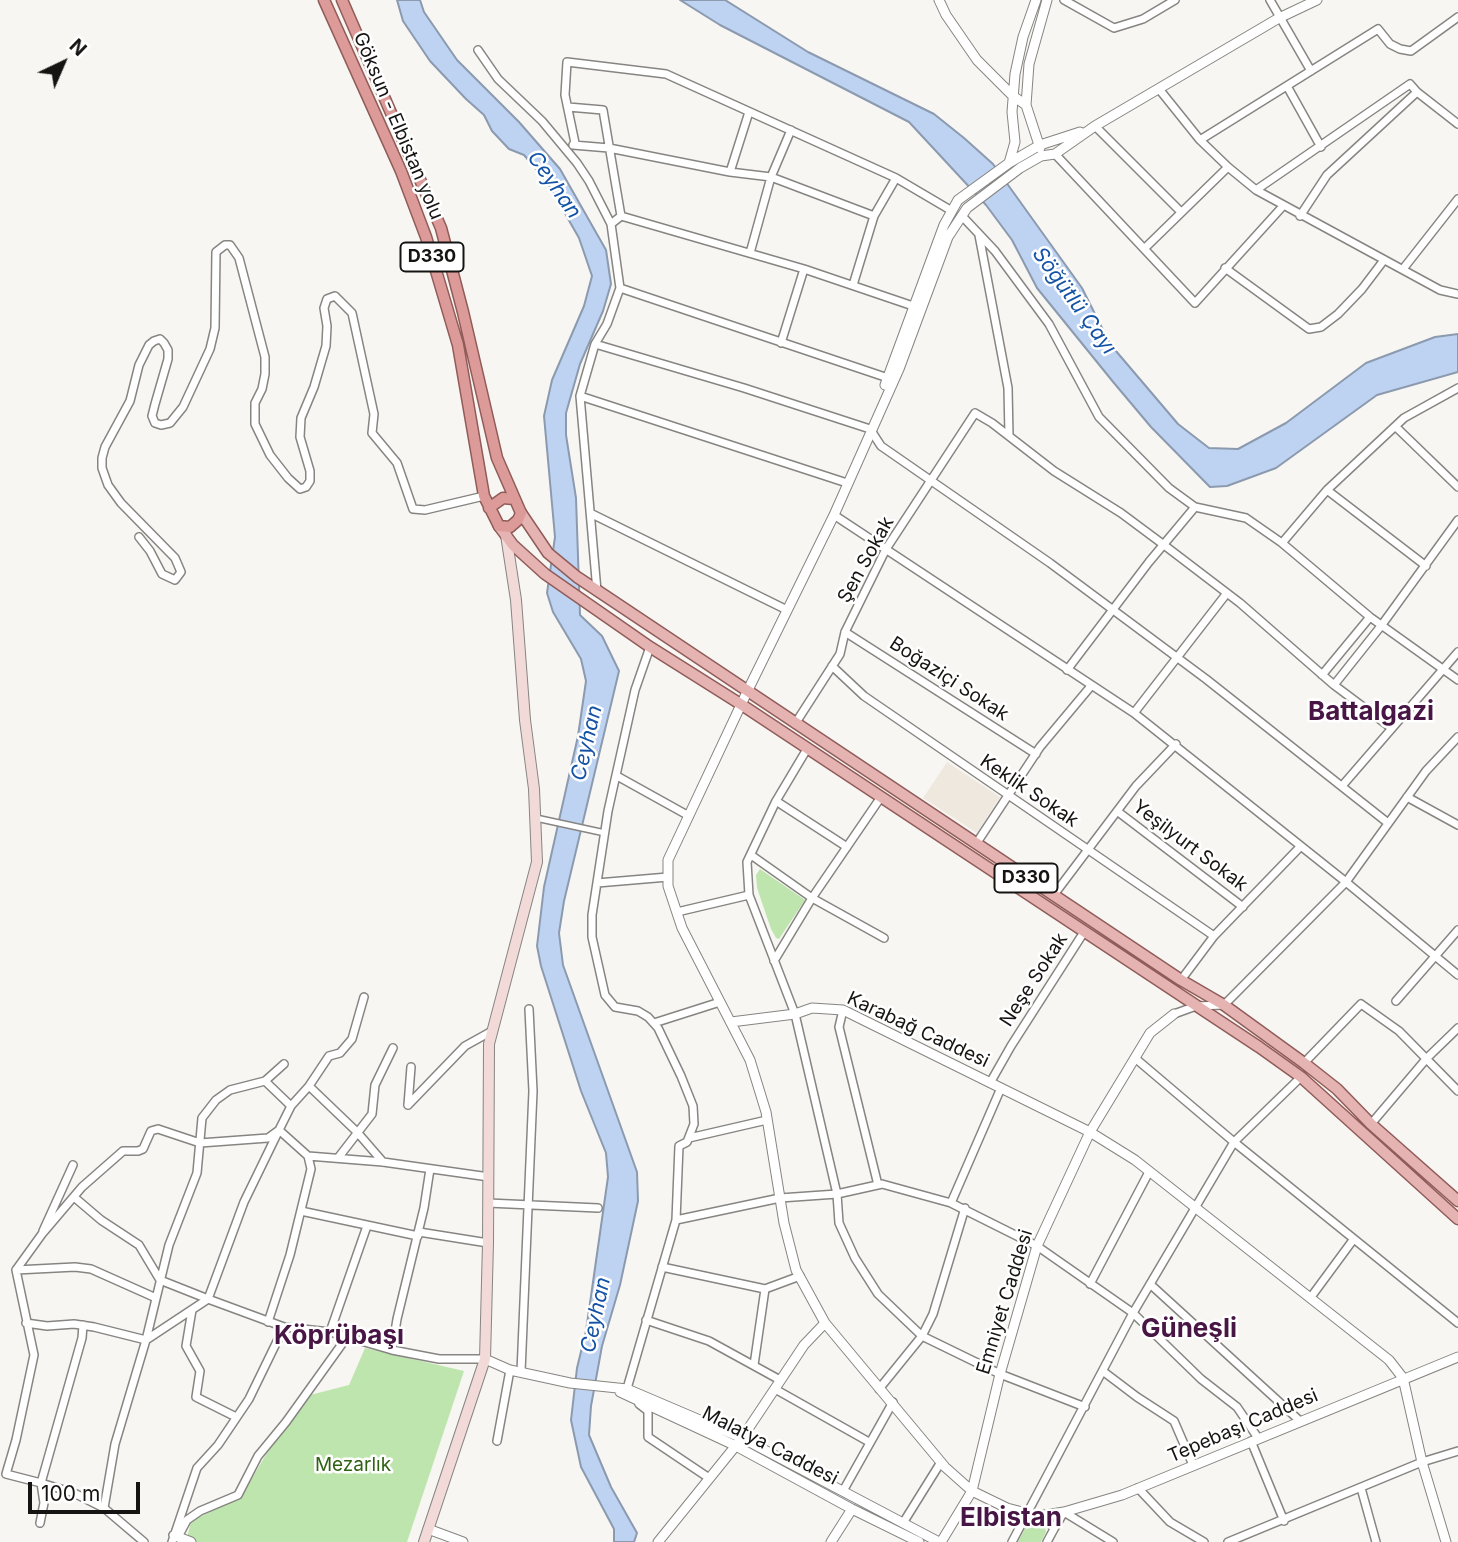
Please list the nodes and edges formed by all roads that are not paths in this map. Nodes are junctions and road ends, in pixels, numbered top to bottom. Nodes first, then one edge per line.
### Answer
1 (324, 0) edge
2 (342, 0) edge
3 (939, 0) edge
4 (1036, 0) edge
5 (1047, 0) edge
6 (1064, 0) edge
7 (1270, 0) edge
8 (1318, 0) edge
9 (1172, 1) edge
10 (1279, 18) junction
11 (1456, 21) edge
12 (478, 50) dead end
13 (1311, 71) junction
14 (1287, 86) junction
15 (1159, 89) junction
16 (1417, 92) junction
17 (1013, 96) junction
18 (1026, 105) junction
19 (568, 107) junction
20 (750, 111) junction
21 (1458, 124) edge
22 (1092, 128) junction
23 (791, 130) junction
24 (1200, 140) junction
25 (575, 143) junction
26 (1040, 145) junction
27 (1321, 147) junction
28 (609, 148) junction
29 (567, 149) junction
30 (1055, 154) junction
31 (1041, 156) junction
32 (1009, 163) junction
33 (1228, 167) junction
34 (730, 172) junction
35 (771, 177) junction
36 (896, 177) junction
37 (1256, 190) junction
38 (1458, 199) edge
39 (1283, 205) junction
40 (952, 211) junction
41 (964, 212) junction
42 (1181, 212) junction
43 (1300, 215) junction
44 (621, 216) junction
45 (874, 216) junction
46 (611, 225) junction
47 (978, 234) junction
48 (1145, 248) junction
49 (750, 253) junction
50 (1384, 260) junction
51 (1225, 268) junction
52 (804, 269) junction
53 (1403, 270) junction
54 (853, 285) junction
55 (620, 288) junction
56 (1458, 294) edge
57 (913, 306) junction
58 (781, 343) junction
59 (595, 344) junction
60 (888, 379) junction
61 (1458, 388) edge
62 (580, 396) junction
63 (1395, 427) junction
64 (870, 429) junction
65 (1009, 436) junction
66 (930, 480) junction
67 (847, 483) junction
68 (1458, 487) edge
69 (1327, 490) junction
70 (484, 496) junction
71 (514, 499) junction
72 (1195, 507) junction
73 (489, 508) junction
74 (521, 513) junction
75 (592, 514) junction
76 (834, 515) junction
77 (1458, 520) edge
78 (503, 531) junction
79 (139, 537) dead end
80 (1282, 543) junction
81 (1164, 545) junction
82 (886, 549) junction
83 (1426, 566) junction
84 (597, 591) junction
85 (1227, 593) junction
86 (1112, 609) junction
87 (787, 610) junction
88 (1370, 617) junction
89 (1381, 626) junction
90 (845, 632) junction
91 (650, 647) junction
92 (1458, 652) edge
93 (1177, 658) junction
94 (832, 666) junction
95 (1444, 668) junction
96 (1066, 670) junction
97 (1322, 675) junction
98 (1458, 680) edge
99 (1334, 685) junction
100 (1091, 686) junction
101 (747, 692) junction
102 (742, 705) junction
103 (1134, 713) junction
104 (795, 724) junction
105 (1390, 727) junction
106 (1458, 737) edge
107 (1176, 744) junction
108 (807, 749) junction
109 (1036, 754) junction
110 (617, 776) junction
111 (1342, 786) junction
112 (1008, 795) junction
113 (881, 797) junction
114 (1407, 797) junction
115 (776, 801) junction
116 (1117, 811) junction
117 (689, 816) junction
118 (535, 818) junction
119 (1388, 823) junction
120 (1458, 825) edge
121 (605, 833) junction
122 (976, 844) junction
123 (847, 847) junction
124 (1300, 847) junction
125 (1088, 849) junction
126 (751, 855) junction
127 (668, 877) junction
128 (1346, 882) junction
129 (597, 883) junction
130 (749, 895) junction
131 (1053, 896) junction
132 (812, 898) junction
133 (1244, 906) junction
134 (677, 912) junction
135 (1458, 930) edge
136 (1084, 932) junction
137 (1214, 936) junction
138 (884, 938) dead end
139 (1435, 957) junction
140 (774, 961) junction
141 (1458, 975) edge
142 (1181, 980) junction
143 (364, 998) dead end
144 (1396, 1001) dead end
145 (720, 1002) junction
146 (1224, 1005) junction
147 (1196, 1006) junction
148 (529, 1009) dead end
149 (842, 1010) junction
150 (795, 1014) junction
151 (1174, 1014) joint
152 (731, 1022) junction
153 (653, 1023) junction
154 (1458, 1028) edge
155 (492, 1031) junction
156 (393, 1048) dead end
157 (1135, 1058) junction
158 (1427, 1058) junction
159 (1304, 1063) junction
160 (284, 1065) dead end
161 (411, 1067) dead end
162 (1301, 1077) junction
163 (265, 1081) junction
164 (990, 1083) junction
165 (309, 1086) junction
166 (1001, 1088) junction
167 (1458, 1091) edge
168 (291, 1106) junction
169 (767, 1119) junction
170 (1371, 1124) junction
171 (279, 1130) junction
172 (1086, 1131) junction
173 (357, 1132) junction
174 (689, 1138) junction
175 (1234, 1142) junction
176 (200, 1143) junction
177 (308, 1156) junction
178 (338, 1158) junction
179 (383, 1162) junction
180 (73, 1166) dead end
181 (430, 1169) junction
182 (1149, 1172) junction
183 (489, 1177) junction
184 (878, 1185) junction
185 (837, 1194) junction
186 (74, 1197) junction
187 (780, 1198) junction
188 (1458, 1201) edge
189 (488, 1203) junction
190 (951, 1203) junction
191 (529, 1205) junction
192 (598, 1208) dead end
193 (1194, 1208) junction
194 (965, 1209) junction
195 (301, 1211) junction
196 (1458, 1219) edge
197 (676, 1220) junction
198 (367, 1226) junction
199 (42, 1234) junction
200 (418, 1234) junction
201 (1353, 1240) junction
202 (488, 1243) junction
203 (1037, 1246) junction
204 (662, 1267) junction
205 (16, 1270) junction
206 (800, 1276) junction
207 (160, 1280) junction
208 (1090, 1284) junction
209 (1150, 1284) junction
210 (765, 1289) junction
211 (1311, 1297) junction
212 (156, 1298) junction
213 (208, 1299) junction
214 (192, 1310) junction
215 (1133, 1313) junction
216 (646, 1320) junction
217 (268, 1322) junction
218 (26, 1323) junction
219 (825, 1323) junction
220 (1458, 1323) edge
221 (83, 1325) junction
222 (284, 1327) junction
223 (330, 1332) junction
224 (922, 1336) junction
225 (347, 1337) junction
226 (146, 1340) junction
227 (392, 1350) junction
228 (1458, 1357) edge
229 (485, 1359) junction
230 (754, 1365) junction
231 (510, 1370) junction
232 (521, 1372) junction
233 (1104, 1372) junction
234 (1000, 1374) junction
235 (1403, 1378) junction
236 (778, 1385) junction
237 (879, 1389) junction
238 (626, 1391) junction
239 (893, 1402) junction
240 (1085, 1407) junction
241 (236, 1417) junction
242 (1300, 1421) junction
243 (1254, 1440) junction
244 (497, 1441) dead end
245 (738, 1441) junction
246 (869, 1442) junction
247 (1458, 1451) edge
248 (941, 1462) junction
249 (1422, 1462) junction
250 (1193, 1465) junction
251 (3, 1471) edge
252 (709, 1478) junction
253 (41, 1483) junction
254 (1138, 1488) junction
255 (1361, 1488) junction
256 (843, 1491) junction
257 (972, 1491) junction
258 (104, 1508) junction
259 (852, 1509) junction
260 (1064, 1512) junction
261 (1027, 1513) junction
262 (1041, 1516) junction
263 (1284, 1521) junction
264 (40, 1523) dead end
265 (903, 1523) junction
266 (428, 1529) junction
267 (1054, 1529) junction
268 (174, 1538) edge
269 (144, 1542) edge
270 (191, 1542) edge
271 (424, 1542) edge
272 (463, 1542) edge
273 (658, 1542) edge
274 (831, 1542) edge
275 (919, 1542) edge
276 (940, 1542) edge
277 (1013, 1542) edge
278 (1047, 1542) edge
279 (1113, 1542) edge
280 (1204, 1542) edge
281 (1228, 1542) edge
282 (1376, 1542) edge
283 (1446, 1542) edge

1 - 70 highway, Göksun - Elbistan yolu / D330
2 - 71 highway, Göksun - Elbistan yolu / D330
3 - 17 street
4 - 17 street
5 - 18 street
6 - 9 street
7 - 10 street
8 - 10 street
10 - 13 street
10 - 15 street
11 - 13 street
12 - 29 street
13 - 14 street
14 - 24 street
14 - 27 street
15 - 22 street
15 - 24 street
16 - 21 street
16 - 27 street
16 - 43 street
17 - 18 street
17 - 32 street
18 - 26 street
19 - 20 street
19 - 25 street
19 - 28 street
20 - 23 street
20 - 34 street
22 - 26 street
22 - 30 street
22 - 42 street
23 - 35 street
23 - 36 street
24 - 33 street
25 - 28 street
25 - 29 street
26 - 31 street
26 - 32 street
27 - 37 street
28 - 34 street
28 - 44 street
29 - 46 street
30 - 31 street
30 - 48 street
31 - 41 street
32 - 40 street
33 - 37 street
33 - 42 street
34 - 35 street
35 - 45 street
35 - 49 street
36 - 40 street
36 - 45 street
37 - 39 street
38 - 53 street
39 - 43 street
39 - 51 street
40 - 57 street
41 - 47 street
41 - 64 street
42 - 48 street
43 - 50 street
44 - 46 street
44 - 49 street
45 - 54 street
46 - 55 street
47 - 65 street
47 - 72 street
48 - 51 street
49 - 52 street
50 - 51 street
50 - 53 street
52 - 54 street
52 - 58 street
53 - 56 street
54 - 57 street
55 - 58 street
55 - 59 street
57 - 60 street
58 - 60 street
59 - 62 street
59 - 64 street
60 - 64 street
61 - 63 street
62 - 67 street
62 - 75 street
63 - 68 street
63 - 69 street
64 - 66 street
64 - 67 street
65 - 66 street, Şen Sokak
65 - 81 street
66 - 82 street, Şen Sokak
66 - 86 street
67 - 76 street
69 - 80 street
69 - 83 street
70 - 73 highway, Göksun - Elbistan yolu / D330
70 - 79 street
71 - 73 highway
71 - 74 highway, Göksun - Elbistan yolu / D330
72 - 80 street
72 - 81 street
73 - 78 highway, Göksun - Elbistan yolu / D330
74 - 78 highway
74 - 84 main road, Göksun - Elbistan yolu / D330
75 - 84 street
75 - 87 street
76 - 82 street
76 - 87 street
77 - 83 street
78 - 91 main road, Göksun - Elbistan yolu / D330
78 - 118 main road
80 - 88 street
81 - 85 street
81 - 86 street
82 - 90 street, Şen Sokak
82 - 96 street
83 - 89 street
84 - 101 main road, D330
85 - 93 street
85 - 97 street
86 - 93 street
86 - 96 street
87 - 101 street
88 - 89 street
88 - 97 street
89 - 95 street
89 - 99 street
90 - 94 street, Şen Sokak
90 - 109 street, Boğaziçi Sokak
91 - 102 main road, D330
91 - 110 street
92 - 95 street
93 - 103 street
93 - 111 street
94 - 104 street, Şen Sokak
94 - 112 street, Keklik Sokak
95 - 98 street
95 - 105 street
96 - 100 street
97 - 99 street
99 - 105 street
100 - 103 street
100 - 109 street
101 - 102 street
101 - 104 main road, D330
102 - 108 main road, D330
102 - 117 street
103 - 107 street
104 - 122 main road, D330
105 - 111 street
106 - 114 street
107 - 116 street
107 - 124 street
108 - 113 main road, D330
108 - 115 street
109 - 112 street
110 - 117 street
110 - 121 street
111 - 119 street
112 - 122 street
112 - 125 street, Keklik Sokak
113 - 123 street
113 - 136 main road, D330
114 - 119 street
114 - 120 street
115 - 123 street
115 - 126 street
116 - 125 street
116 - 133 street, Yeşilyurt Sokak
117 - 127 street
118 - 121 street
118 - 155 main road
119 - 128 street
121 - 129 street
122 - 131 main road, D330
123 - 132 street
124 - 128 street
124 - 133 street
125 - 131 street
125 - 137 street, Keklik Sokak
126 - 130 street
126 - 132 street
127 - 129 street
127 - 134 street
128 - 139 street
128 - 146 street
129 - 153 street
130 - 134 street
130 - 140 street
131 - 142 main road, D330
132 - 138 street
132 - 140 street
133 - 137 street
134 - 145 street
135 - 139 street
136 - 147 main road, D330
136 - 164 street, Neşe Sokak
137 - 142 street
139 - 141 street
139 - 144 street
140 - 150 street
142 - 146 main road, D330
143 - 165 street
145 - 152 street
145 - 153 street
146 - 147 street
146 - 159 main road, D330
147 - 151 street
147 - 162 main road, D330
148 - 191 street
149 - 150 street, Karabağ Caddesi
149 - 164 street, Karabağ Caddesi
149 - 184 street
150 - 152 street, Karabağ Caddesi
150 - 185 street
151 - 157 street, Emniyet Caddesi
152 - 169 street
153 - 174 street
154 - 158 street
155 - 161 street
155 - 183 main road
156 - 173 street
157 - 172 street, Emniyet Caddesi
157 - 175 street
158 - 159 street
158 - 167 street
158 - 170 street
159 - 170 main road, D330
160 - 163 street
162 - 175 street
162 - 196 main road, D330
163 - 168 street
163 - 176 street
164 - 166 street, Karabağ Caddesi
165 - 168 street
165 - 173 street
166 - 172 street, Karabağ Caddesi
166 - 190 street
168 - 171 street
169 - 174 street
169 - 187 street
170 - 188 main road, D330
171 - 176 street
171 - 177 street
171 - 213 street
172 - 182 street, Karabağ Caddesi
172 - 203 street, Emniyet Caddesi
173 - 178 street
173 - 179 street
174 - 197 street
175 - 193 street
175 - 201 street
176 - 186 street
176 - 207 street
177 - 178 street
177 - 195 street
178 - 179 street
179 - 181 street
180 - 199 street
181 - 183 street
181 - 200 street
182 - 193 street, Karabağ Caddesi
182 - 208 street
183 - 189 main road
184 - 185 street
184 - 190 street
185 - 187 street
185 - 224 street
186 - 199 street
186 - 207 street
187 - 197 street
187 - 206 street
189 - 191 street
189 - 202 main road
190 - 194 street
191 - 192 street
191 - 232 street
193 - 209 street
193 - 211 street, Karabağ Caddesi
194 - 203 street
194 - 224 street
195 - 198 street
195 - 217 street
197 - 204 street
198 - 200 street
198 - 223 street
199 - 205 street
200 - 202 street
200 - 227 street
201 - 211 street
201 - 220 street
202 - 229 main road
203 - 208 street
203 - 234 street, Emniyet Caddesi
204 - 210 street
204 - 216 street
205 - 212 street
205 - 218 street
206 - 210 street
206 - 219 street
207 - 212 street
207 - 213 street
208 - 215 street
209 - 215 street
209 - 242 street
210 - 230 street
211 - 235 street, Karabağ Caddesi
212 - 226 street
213 - 214 street
213 - 217 street
214 - 226 street
214 - 241 street
215 - 233 street
215 - 243 street
216 - 230 street
216 - 238 street
217 - 222 street
218 - 221 street
218 - 251 street
219 - 236 street
219 - 237 street
221 - 226 street
221 - 253 street
222 - 223 street
222 - 241 street
223 - 225 street
224 - 234 street
224 - 237 street
225 - 227 street
225 - 268 street
226 - 258 street
227 - 229 street
228 - 235 street, Tepebaşı Caddesi
229 - 231 street
229 - 266 main road
230 - 236 street
231 - 232 street
231 - 244 street
232 - 238 street
233 - 240 street
233 - 250 street
234 - 240 street
234 - 257 street, Emniyet Caddesi
235 - 242 street, Tepebaşı Caddesi
235 - 249 street
236 - 245 street
236 - 246 street
237 - 239 street
238 - 245 street
238 - 252 street
239 - 246 street
239 - 248 street
240 - 261 street
241 - 268 street
242 - 243 street, Tepebaşı Caddesi
243 - 250 street, Tepebaşı Caddesi
243 - 263 street
245 - 252 street
245 - 256 street
245 - 259 street, Malatya Caddesi
246 - 256 street
247 - 249 street
248 - 257 street
248 - 265 street
249 - 255 street
249 - 283 street
250 - 254 street, Tepebaşı Caddesi
251 - 253 street
252 - 273 street
253 - 258 street
253 - 264 street
254 - 260 street, Tepebaşı Caddesi
254 - 280 street
255 - 263 street
255 - 282 street
256 - 265 street
257 - 261 street
257 - 276 street, Emniyet Caddesi
258 - 269 street
259 - 274 street
259 - 275 street, Malatya Caddesi
260 - 262 street, Tepebaşı Caddesi
260 - 267 street
260 - 279 street
261 - 262 street
261 - 277 street
262 - 267 street
263 - 281 street
265 - 276 street
266 - 271 main road
266 - 272 street
267 - 278 street
268 - 270 street

